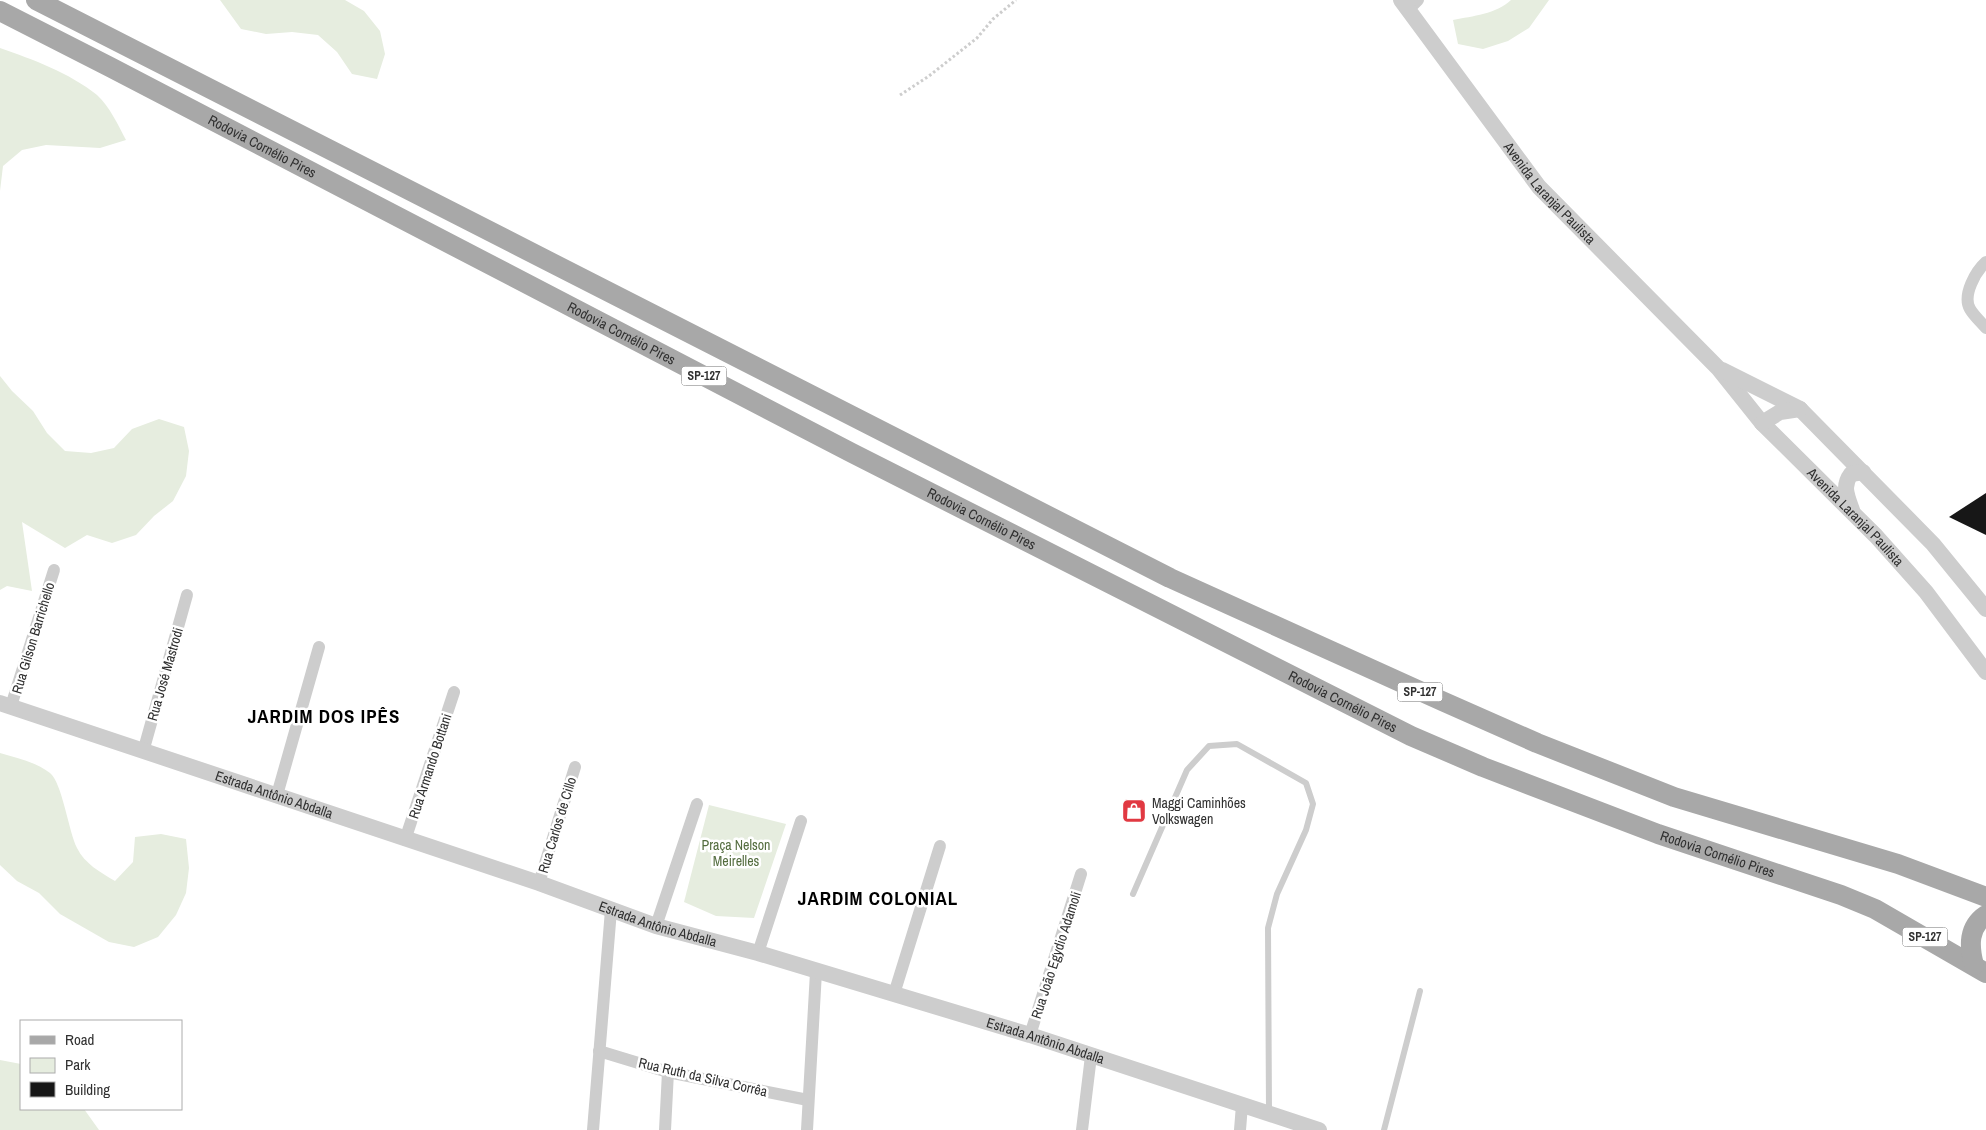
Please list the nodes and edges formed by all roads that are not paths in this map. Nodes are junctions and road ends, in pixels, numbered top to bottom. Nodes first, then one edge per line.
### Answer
1 (36, 0) edge
2 (1409, 3) edge
3 (0, 11) edge
4 (1986, 262) edge
5 (1986, 328) edge
6 (1718, 368) junction
7 (1800, 409) junction
8 (1762, 423) junction
9 (1863, 472) junction
10 (1853, 513) junction
11 (54, 570) dead end
12 (187, 595) dead end
13 (1986, 609) edge
14 (319, 648) dead end
15 (1986, 672) edge
16 (454, 692) dead end
17 (6, 705) edge
18 (143, 752) junction
19 (575, 768) dead end
20 (277, 794) junction
21 (696, 804) dead end
22 (800, 821) dead end
23 (406, 840) junction
24 (940, 846) dead end
25 (1081, 874) dead end
26 (539, 883) junction
27 (1133, 894) dead end
28 (1986, 897) edge
29 (611, 910) junction
30 (1986, 915) edge
31 (656, 926) junction
32 (758, 953) junction
33 (1980, 969) edge
34 (816, 972) junction
35 (1420, 991) dead end
36 (894, 994) junction
37 (1030, 1035) junction
38 (599, 1051) junction
39 (1091, 1056) junction
40 (668, 1072) junction
41 (808, 1100) junction
42 (1242, 1105) junction
43 (1269, 1114) junction
44 (593, 1130) edge
45 (665, 1130) edge
46 (807, 1130) edge
47 (1082, 1130) edge
48 (1240, 1130) edge
49 (1319, 1130) edge
50 (1384, 1130) edge

1 - 28 main road, Rodovia Cornélio Pires / SP-127
2 - 6 street, Avenida Laranjal Paulista
3 - 33 main road, Rodovia Cornélio Pires / SP-127
4 - 5 street
6 - 7 street, Avenida Laranjal Paulista
6 - 8 street, Avenida Laranjal Paulista
7 - 8 street
7 - 9 street, Avenida Laranjal Paulista
8 - 10 street, Avenida Laranjal Paulista
9 - 10 street
9 - 13 street, Avenida Laranjal Paulista
10 - 15 street, Avenida Laranjal Paulista
11 - 17 street, Rua Gilson Barrichello
12 - 18 street, Rua José Mastrodi
14 - 20 street
16 - 23 street, Rua Armando Bottani
17 - 18 street, Estrada Antônio Abdalla
18 - 20 street, Estrada Antônio Abdalla
19 - 26 street, Rua Carlos de Cillo
20 - 23 street, Estrada Antônio Abdalla
21 - 31 street
22 - 32 street
23 - 26 street, Estrada Antônio Abdalla
24 - 36 street
25 - 37 street, Rua João Egydio Adamoli
26 - 29 street, Estrada Antônio Abdalla
27 - 43 lane
29 - 31 street, Estrada Antônio Abdalla
29 - 38 street
30 - 33 main road
31 - 32 street, Estrada Antônio Abdalla
32 - 34 street, Estrada Antônio Abdalla
34 - 36 street, Estrada Antônio Abdalla
34 - 41 street
35 - 50 lane
36 - 37 street, Estrada Antônio Abdalla
37 - 39 street, Estrada Antônio Abdalla
38 - 40 street, Rua Ruth da Silva Corrêa
38 - 44 street
39 - 42 street, Estrada Antônio Abdalla
39 - 47 street
40 - 41 street, Rua Ruth da Silva Corrêa
40 - 45 street
41 - 46 street
42 - 43 street, Estrada Antônio Abdalla
42 - 48 street
43 - 49 street, Estrada Antônio Abdalla

